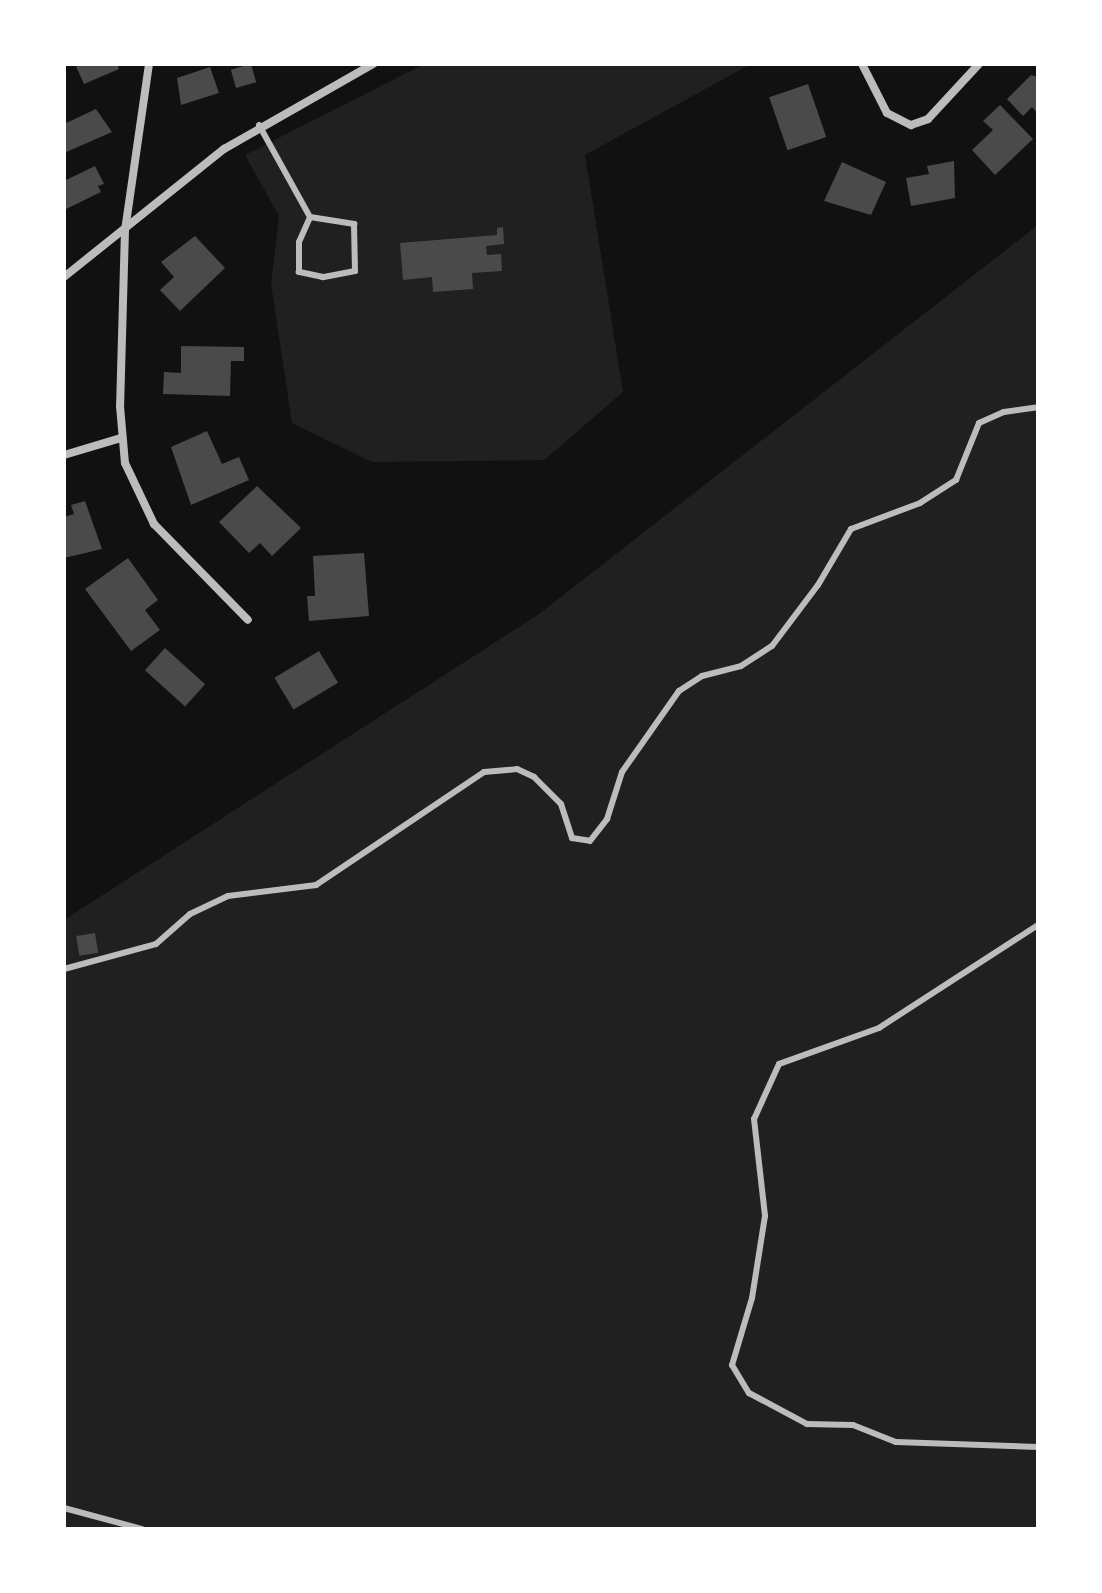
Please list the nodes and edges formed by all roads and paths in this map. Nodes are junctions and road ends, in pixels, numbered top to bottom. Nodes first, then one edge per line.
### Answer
1 (149, 64) edge
2 (373, 64) edge
3 (862, 64) edge
4 (979, 64) edge
5 (259, 125) junction
6 (310, 217) junction
7 (125, 230) junction
8 (64, 277) edge
9 (1038, 407) edge
10 (121, 438) junction
11 (64, 455) edge
12 (248, 620) dead end
13 (1038, 925) edge
14 (64, 969) edge
15 (1038, 1447) edge
16 (64, 1508) edge
17 (142, 1529) edge

1 - 7 street
2 - 5 street
3 - 4 street
5 - 6 lane
5 - 7 street
6 - 6 lane
7 - 8 street
7 - 10 street
9 - 14 lane
10 - 11 street
10 - 12 street
13 - 15 lane
16 - 17 lane

